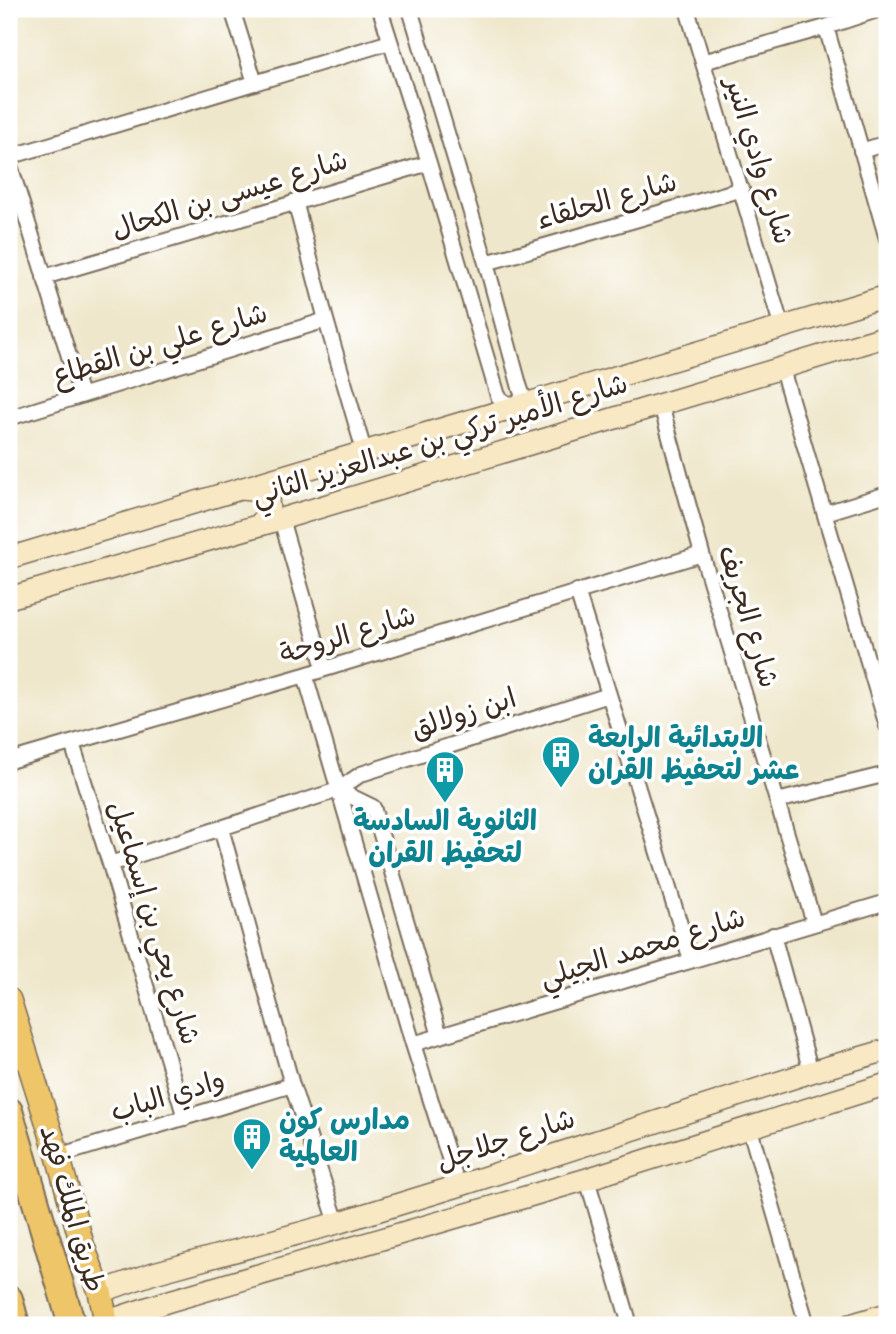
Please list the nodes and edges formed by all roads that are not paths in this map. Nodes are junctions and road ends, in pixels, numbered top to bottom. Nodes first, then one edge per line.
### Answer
1 (232, 9) edge
2 (380, 9) edge
3 (410, 9) edge
4 (687, 9) edge
5 (880, 9) edge
6 (826, 27) junction
7 (390, 43) junction
8 (703, 62) junction
9 (255, 83) junction
10 (887, 144) edge
11 (861, 151) junction
12 (9, 160) edge
13 (429, 163) junction
14 (741, 189) junction
15 (295, 201) junction
16 (887, 239) edge
17 (486, 262) junction
18 (44, 277) junction
19 (887, 296) edge
20 (326, 320) junction
21 (782, 328) junction
22 (887, 336) edge
23 (782, 369) junction
24 (81, 395) junction
25 (660, 405) junction
26 (9, 418) edge
27 (364, 451) junction
28 (288, 475) junction
29 (243, 489) junction
30 (887, 494) edge
31 (302, 512) junction
32 (825, 513) junction
33 (281, 519) junction
34 (259, 525) junction
35 (702, 554) junction
36 (9, 558) edge
37 (577, 590) junction
38 (9, 598) edge
39 (324, 668) junction
40 (305, 676) junction
41 (610, 695) junction
42 (887, 726) edge
43 (72, 743) junction
44 (9, 761) edge
45 (887, 774) edge
46 (338, 790) junction
47 (777, 801) junction
48 (221, 828) junction
49 (110, 864) junction
50 (887, 902) edge
51 (814, 923) junction
52 (773, 935) junction
53 (691, 960) junction
54 (9, 1000) edge
55 (440, 1035) junction
56 (413, 1044) junction
57 (887, 1050) edge
58 (811, 1072) junction
59 (887, 1084) edge
60 (292, 1085) junction
61 (701, 1107) junction
62 (673, 1116) junction
63 (185, 1118) junction
64 (12, 1123) edge
65 (749, 1126) junction
66 (709, 1139) junction
67 (677, 1149) junction
68 (58, 1156) junction
69 (587, 1178) junction
70 (458, 1186) junction
71 (337, 1223) junction
72 (154, 1273) junction
73 (100, 1292) junction
74 (9, 1299) edge
75 (166, 1302) junction
76 (887, 1314) edge
77 (100, 1324) edge
78 (16, 1325) edge
79 (72, 1325) edge
80 (630, 1325) edge
81 (807, 1325) edge
82 (850, 1325) edge

1 - 9 street
2 - 7 street
3 - 17 street
4 - 8 street, شارع وادي النير
5 - 6 street
6 - 8 street
6 - 11 street
7 - 9 street
7 - 13 street
8 - 14 street, شارع وادي النير
9 - 12 street
10 - 11 street
11 - 16 street
12 - 18 street
13 - 15 street, شارع عيسى بن الكحال
13 - 17 street
14 - 17 street, شارع الحلقاء
14 - 21 street, شارع وادي النير
15 - 18 street, شارع عيسى بن الكحال
15 - 20 street
18 - 24 street
19 - 21 street, شارع الأمير تركي بن عبدالعزيز الثاني
20 - 24 street, شارع علي بن القطاع
20 - 27 street
21 - 27 street, شارع الأمير تركي بن عبدالعزيز الثاني
22 - 23 street, شارع الأمير تركي بن عبدالعزيز الثاني
23 - 25 street, شارع الأمير تركي بن عبدالعزيز الثاني
23 - 32 street
24 - 26 street, شارع علي بن القطاع
25 - 31 street, شارع الأمير تركي بن عبدالعزيز الثاني
25 - 35 street, شارع الجريف
27 - 28 street, شارع الأمير تركي بن عبدالعزيز الثاني
28 - 29 street, شارع الأمير تركي بن عبدالعزيز الثاني
28 - 31 street
29 - 34 street
29 - 36 street, شارع الأمير تركي بن عبدالعزيز الثاني
30 - 32 street
31 - 33 street, شارع الأمير تركي بن عبدالعزيز الثاني
32 - 42 street
33 - 34 street, شارع الأمير تركي بن عبدالعزيز الثاني
33 - 39 street
34 - 38 street, شارع الأمير تركي بن عبدالعزيز الثاني
35 - 37 street, شارع الروحة
35 - 47 street, شارع الجريف
37 - 39 street, شارع الروحة
37 - 41 street
39 - 40 street, شارع الروحة
40 - 43 street, شارع الروحة
40 - 46 street
41 - 46 street, ابن زولالق
41 - 53 street
43 - 44 street, شارع الروحة
43 - 49 street, شارع يحي بن إسماعيل
45 - 47 street
46 - 48 street, ابن زولالق
46 - 55 street
46 - 56 street
47 - 51 street, شارع الجريف
48 - 49 street, ابن زولالق
48 - 60 street
49 - 63 street, شارع يحي بن إسماعيل
50 - 51 street, شارع محمد الجيلي
51 - 52 street, شارع محمد الجيلي
52 - 53 street, شارع محمد الجيلي
52 - 58 street
53 - 55 street, شارع محمد الجيلي
54 - 68 main road
55 - 56 street, شارع محمد الجيلي
56 - 70 street
57 - 58 street, شارع جلاجل
58 - 61 street, شارع جلاجل
59 - 65 street, شارع جلاجل
60 - 63 street, وادي الباب
60 - 71 street
61 - 62 street, شارع جلاجل
61 - 66 street
62 - 67 street
62 - 70 street, شارع جلاجل
63 - 68 street, وادي الباب
64 - 77 highway
64 - 79 highway, طريق الملك فهد
65 - 66 street, شارع جلاجل
65 - 81 street
66 - 67 street, شارع جلاجل
67 - 69 street, شارع جلاجل
68 - 73 main road
69 - 75 street, شارع جلاجل
69 - 80 street
70 - 71 street, شارع جلاجل
71 - 72 street, شارع جلاجل
72 - 73 street, شارع جلاجل
72 - 75 street
73 - 77 main road
74 - 78 highway
75 - 77 street, شارع جلاجل
76 - 82 street

